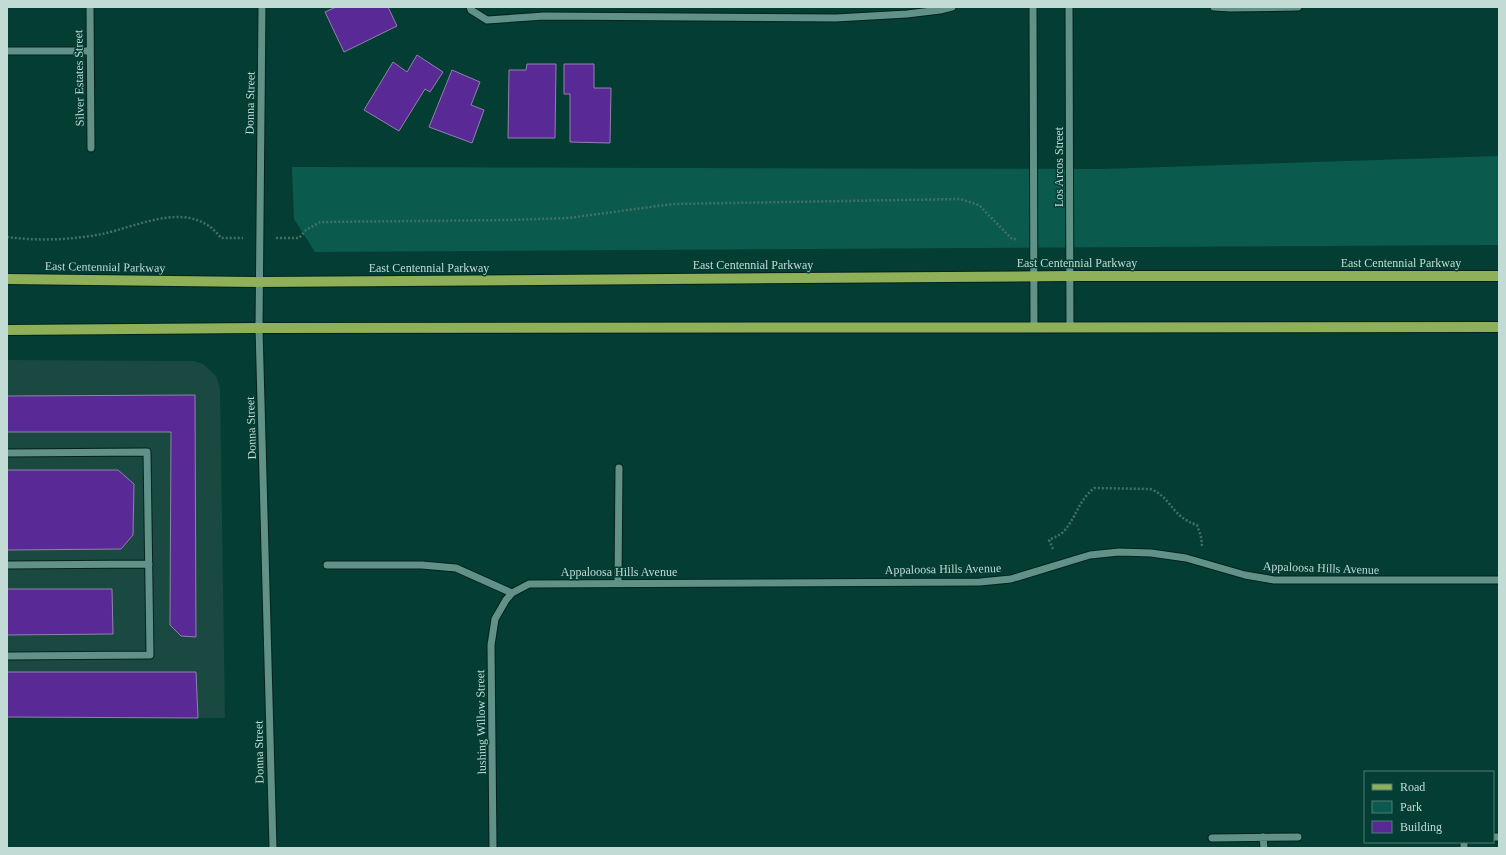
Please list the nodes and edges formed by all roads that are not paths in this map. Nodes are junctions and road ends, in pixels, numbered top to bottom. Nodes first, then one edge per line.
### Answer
1 (90, 7) edge
2 (262, 7) edge
3 (952, 7) edge
4 (1033, 7) edge
5 (1069, 7) edge
6 (1214, 7) edge
7 (1298, 7) edge
8 (470, 9) edge
9 (7, 51) edge
10 (89, 51) junction
11 (91, 148) dead end
12 (1034, 276) junction
13 (1070, 276) junction
14 (1499, 276) edge
15 (7, 279) edge
16 (259, 282) junction
17 (1034, 327) junction
18 (1070, 327) junction
19 (1499, 327) edge
20 (259, 328) junction
21 (7, 330) edge
22 (7, 453) edge
23 (619, 468) dead end
24 (149, 564) junction
25 (7, 565) edge
26 (327, 565) dead end
27 (1499, 580) edge
28 (618, 583) junction
29 (512, 593) junction
30 (506, 600) joint
31 (7, 656) edge
32 (1263, 837) junction
33 (1298, 837) dead end
34 (1212, 838) dead end
35 (273, 848) edge
36 (493, 848) edge
37 (1264, 848) edge

1 - 10 street, Silver Estates Street
2 - 16 street, Donna Street
3 - 8 street
4 - 12 street
5 - 13 street, Los Arcos Street
6 - 7 street
9 - 10 street
10 - 11 street, Silver Estates Street
12 - 13 main road, East Centennial Parkway
12 - 16 main road, East Centennial Parkway
12 - 17 street
13 - 14 main road, East Centennial Parkway
13 - 18 street, Los Arcos Street
15 - 16 main road, East Centennial Parkway
16 - 20 street, Donna Street
17 - 18 main road
17 - 20 main road
18 - 19 main road
20 - 21 main road
20 - 35 street, Donna Street
22 - 24 street
23 - 28 street
24 - 25 street
24 - 31 street
26 - 29 street
27 - 28 street, Appaloosa Hills Avenue
28 - 29 street, Appaloosa Hills Avenue
29 - 30 street, Appaloosa Hills Avenue
30 - 36 street, lushing Willow Street
32 - 33 street
32 - 34 street
32 - 37 street

